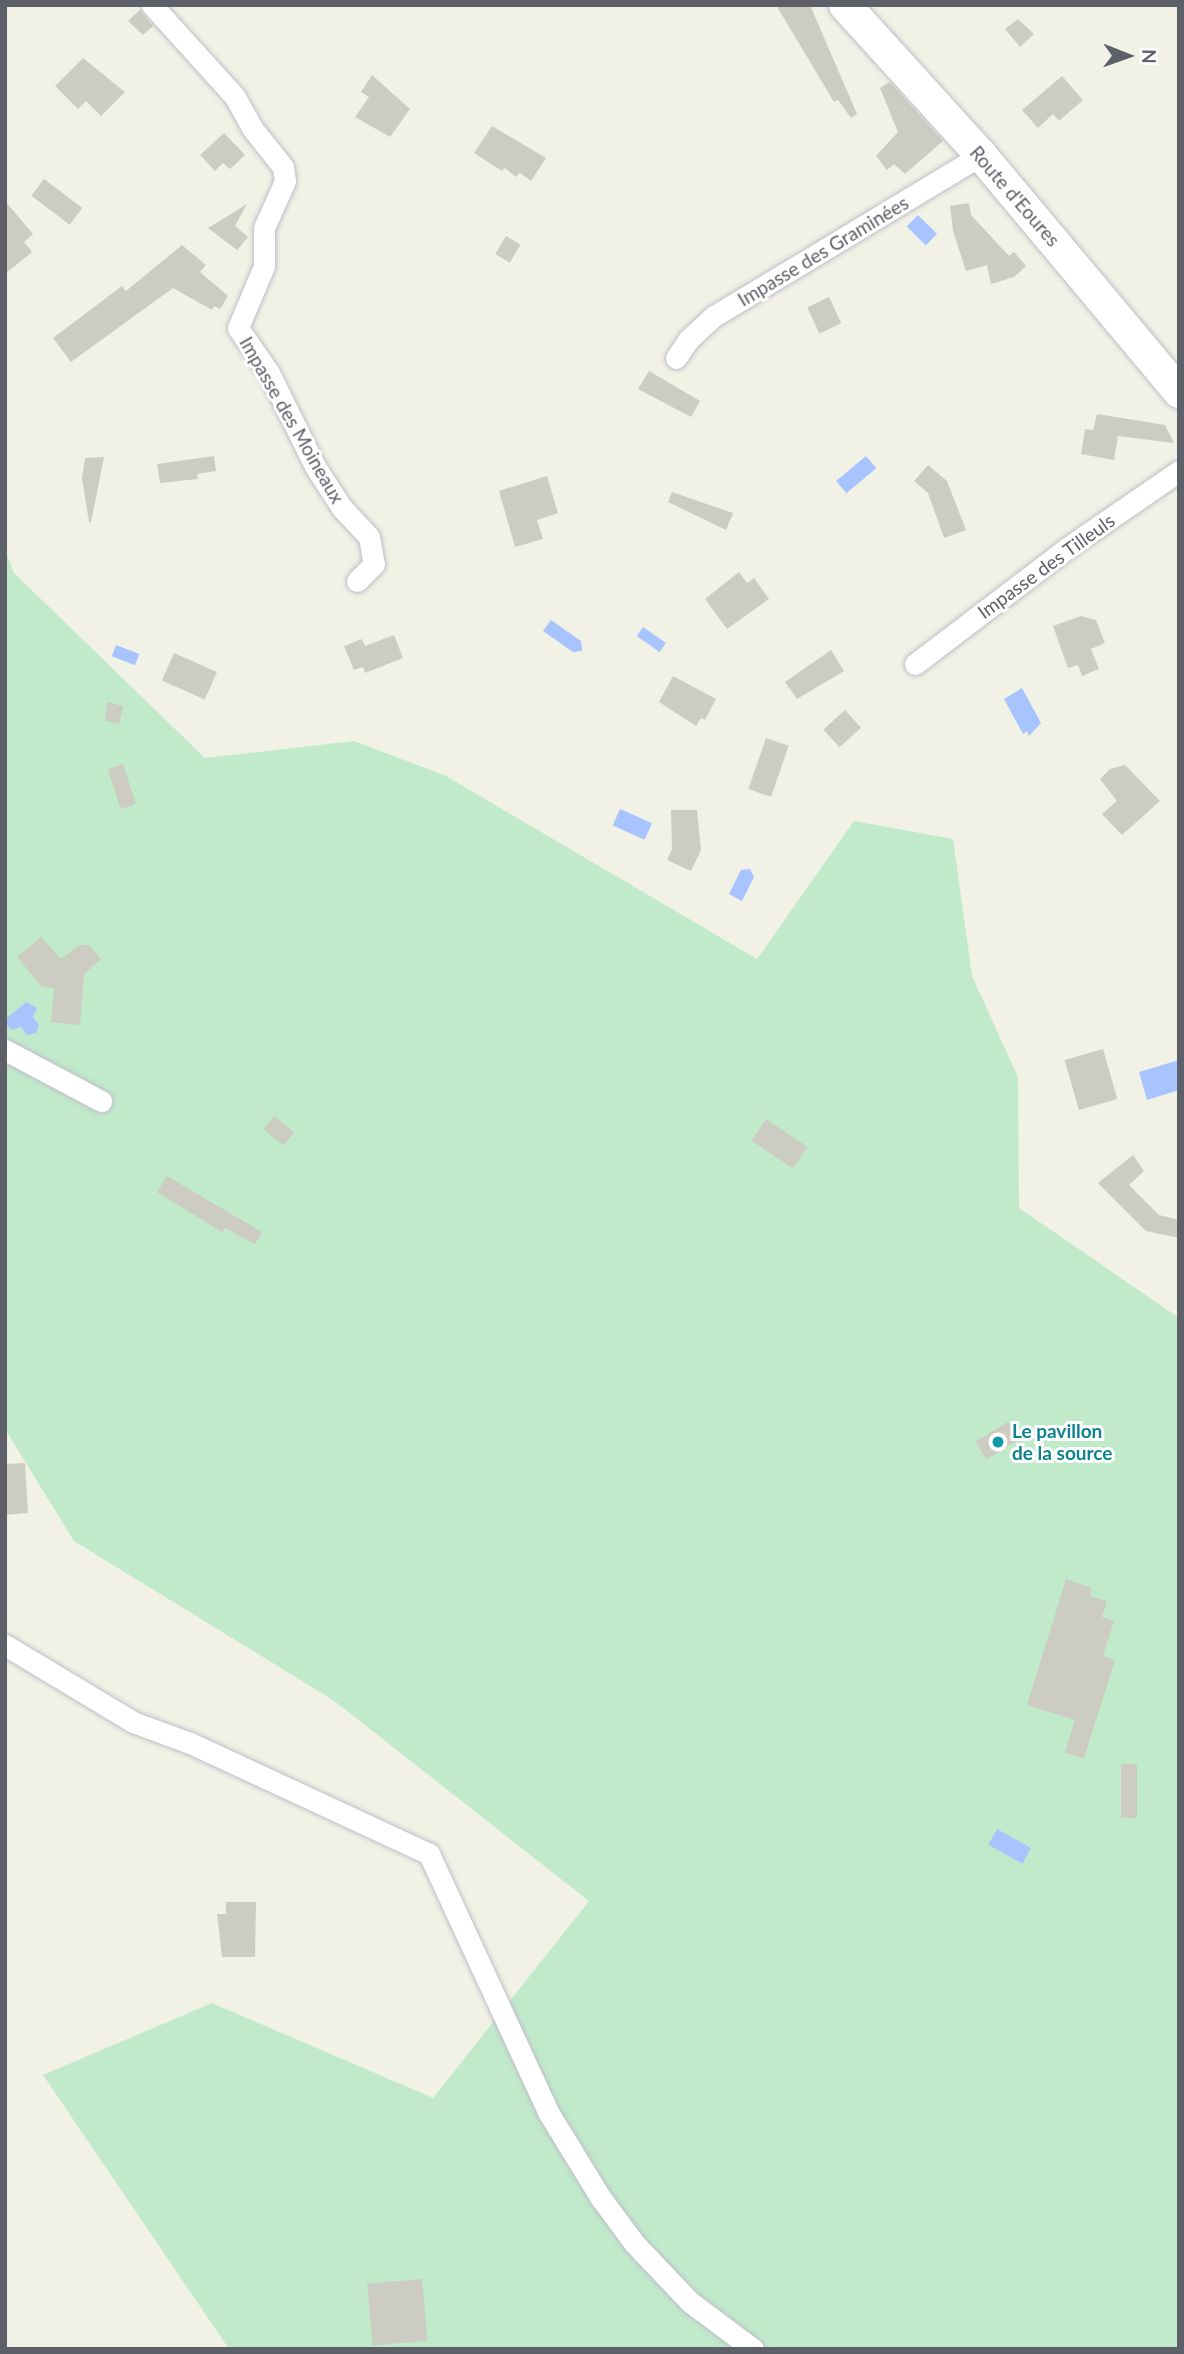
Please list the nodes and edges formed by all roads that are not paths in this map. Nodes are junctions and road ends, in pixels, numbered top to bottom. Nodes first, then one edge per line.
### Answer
1 (152, 5) edge
2 (845, 5) edge
3 (981, 155) junction
4 (676, 358) dead end
5 (1179, 392) edge
6 (1179, 471) edge
7 (357, 581) dead end
8 (915, 664) dead end
9 (5, 1050) edge
10 (101, 1101) dead end
11 (5, 1645) edge
12 (753, 2349) edge

1 - 7 street, Impasse des Moineaux
2 - 3 street, Route d'Eoures
3 - 4 street, Impasse des Graminées
3 - 5 street, Route d'Eoures
6 - 8 street, Impasse des Tilleuls
9 - 10 street
11 - 12 street

